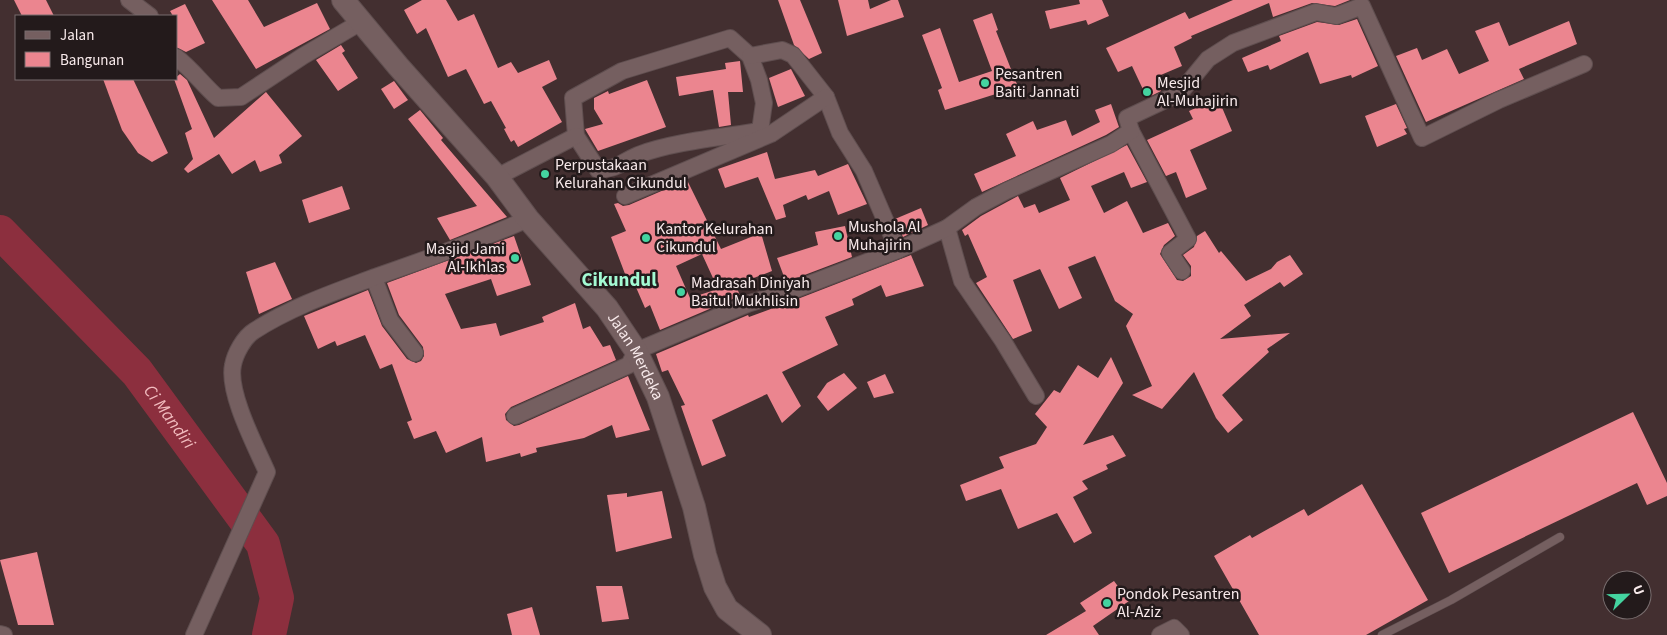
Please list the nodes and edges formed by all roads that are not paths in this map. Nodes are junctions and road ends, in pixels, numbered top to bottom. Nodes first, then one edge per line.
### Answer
1 (128, 0) edge
2 (343, 0) edge
3 (149, 15) edge
4 (361, 22) junction
5 (750, 56) junction
6 (178, 58) edge
7 (1584, 64) dead end
8 (826, 97) junction
9 (1131, 131) junction
10 (576, 136) junction
11 (496, 177) junction
12 (624, 196) dead end
13 (528, 219) junction
14 (947, 228) junction
15 (898, 250) junction
16 (1182, 271) dead end
17 (374, 278) junction
18 (636, 351) junction
19 (415, 353) dead end
20 (1036, 396) dead end
21 (515, 416) dead end
22 (1560, 537) dead end
23 (196, 632) edge
24 (760, 635) edge
25 (1160, 635) edge
26 (1181, 635) edge
27 (1382, 635) edge

1 - 3 street
2 - 4 street, Jalan Merdeka
4 - 6 street
4 - 11 street, Jalan Merdeka
5 - 8 street
5 - 10 street
5 - 10 street
7 - 9 street
8 - 12 street
8 - 15 street
9 - 14 street
9 - 16 street
10 - 11 street
11 - 13 street, Jalan Merdeka
13 - 17 street
13 - 18 street, Jalan Merdeka
14 - 15 street
14 - 20 street
15 - 18 street
17 - 19 street
17 - 23 street
18 - 21 street
18 - 24 street, Jalan Merdeka
22 - 27 lane
25 - 26 street

